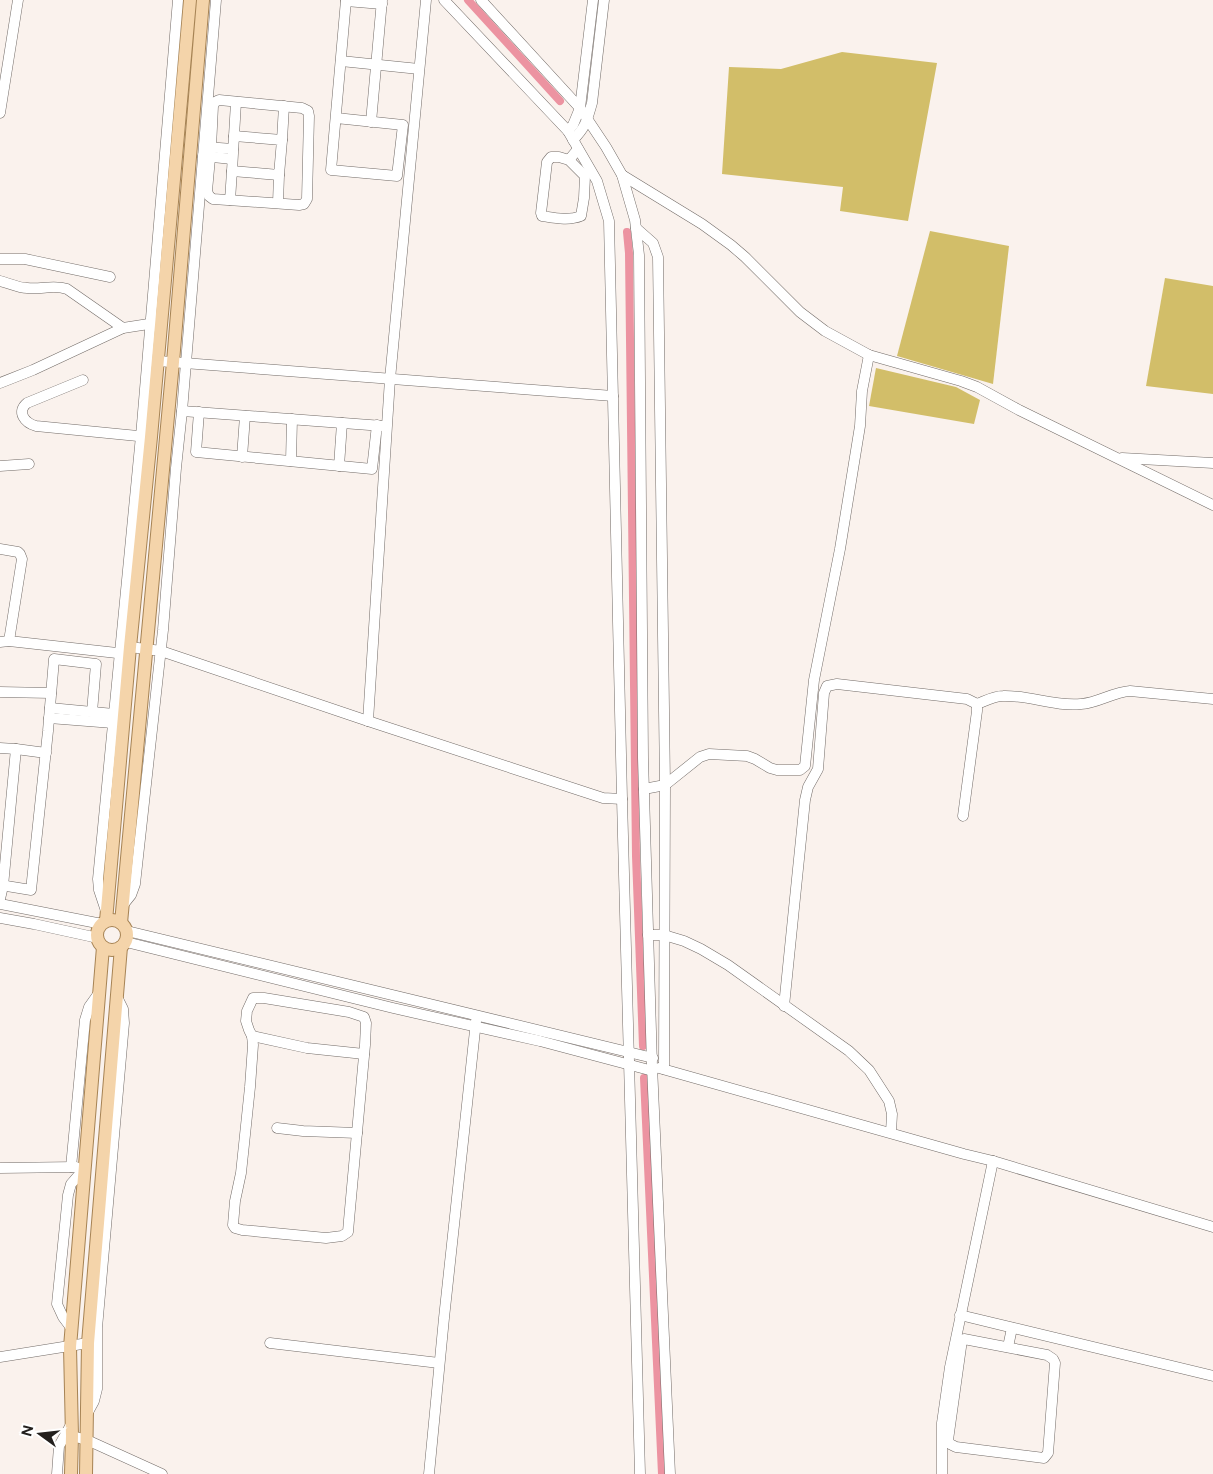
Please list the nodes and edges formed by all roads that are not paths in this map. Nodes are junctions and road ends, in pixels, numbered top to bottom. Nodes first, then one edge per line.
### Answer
1 (18, 0) edge
2 (178, 0) edge
3 (190, 0) edge
4 (203, 0) edge
5 (216, 0) edge
6 (346, 0) edge
7 (426, 0) edge
8 (444, 0) edge
9 (481, 0) edge
10 (593, 0) edge
11 (604, 0) edge
12 (383, 1) edge
13 (341, 61) junction
14 (379, 65) junction
15 (419, 69) junction
16 (236, 102) junction
17 (284, 106) junction
18 (580, 108) junction
19 (0, 113) edge
20 (336, 118) junction
21 (588, 119) junction
22 (371, 122) junction
23 (234, 136) junction
24 (282, 140) junction
25 (573, 140) junction
26 (207, 152) junction
27 (233, 154) junction
28 (569, 160) junction
29 (232, 171) junction
30 (279, 175) junction
31 (622, 176) junction
32 (230, 200) junction
33 (278, 203) junction
34 (636, 228) junction
35 (0, 259) edge
36 (110, 277) dead end
37 (0, 281) edge
38 (156, 323) junction
39 (123, 328) junction
40 (869, 355) junction
41 (158, 360) junction
42 (173, 362) junction
43 (186, 363) junction
44 (390, 379) junction
45 (83, 380) dead end
46 (0, 383) edge
47 (613, 396) junction
48 (182, 411) junction
49 (199, 412) junction
50 (244, 416) junction
51 (292, 419) junction
52 (342, 423) junction
53 (382, 426) junction
54 (146, 437) junction
55 (242, 457) junction
56 (1115, 457) junction
57 (291, 462) junction
58 (1213, 463) edge
59 (28, 464) dead end
60 (0, 466) edge
61 (339, 466) junction
62 (1213, 505) edge
63 (0, 549) edge
64 (5, 641) edge
65 (146, 649) junction
66 (127, 652) junction
67 (160, 652) junction
68 (0, 692) edge
69 (51, 693) junction
70 (1213, 699) edge
71 (977, 704) junction
72 (92, 712) junction
73 (50, 713) junction
74 (113, 719) junction
75 (368, 720) junction
76 (0, 748) edge
77 (16, 749) junction
78 (46, 753) junction
79 (664, 785) junction
80 (644, 789) junction
81 (622, 799) junction
82 (963, 816) dead end
83 (1, 886) edge
84 (0, 899) edge
85 (0, 904) edge
86 (123, 905) junction
87 (0, 918) edge
88 (105, 920) junction
89 (664, 934) junction
90 (648, 935) junction
91 (124, 936) junction
92 (100, 942) junction
93 (306, 986) junction
94 (321, 990) junction
95 (99, 993) junction
96 (117, 997) junction
97 (302, 1005) junction
98 (784, 1006) junction
99 (318, 1007) junction
100 (477, 1015) junction
101 (476, 1027) junction
102 (252, 1036) junction
103 (630, 1053) junction
104 (364, 1054) junction
105 (630, 1065) junction
106 (653, 1065) junction
107 (664, 1069) junction
108 (276, 1128) dead end
109 (891, 1132) junction
110 (357, 1133) junction
111 (993, 1160) junction
112 (71, 1167) junction
113 (0, 1168) edge
114 (85, 1168) junction
115 (1213, 1227) edge
116 (960, 1315) junction
117 (1012, 1328) junction
118 (88, 1343) junction
119 (270, 1343) dead end
120 (70, 1347) junction
121 (1008, 1347) junction
122 (0, 1357) edge
123 (439, 1364) junction
124 (1213, 1376) edge
125 (952, 1380) junction
126 (87, 1413) junction
127 (72, 1423) junction
128 (72, 1436) junction
129 (87, 1440) junction
130 (57, 1474) edge
131 (71, 1474) edge
132 (87, 1474) edge
133 (162, 1474) edge
134 (429, 1474) edge
135 (640, 1474) edge
136 (670, 1474) edge
137 (942, 1474) edge

1 - 19 street
2 - 38 street
3 - 38 main road
4 - 42 main road
5 - 26 street
6 - 12 street
6 - 13 street
7 - 15 street
8 - 25 street
9 - 18 street
10 - 18 street
11 - 21 street
12 - 14 street
13 - 14 street
13 - 20 street
14 - 15 street
14 - 22 street
15 - 44 street
16 - 17 street
16 - 23 street
16 - 26 street
17 - 24 street
17 - 33 street
18 - 21 street
18 - 25 street
20 - 22 street
20 - 22 street
21 - 25 street
21 - 31 street
23 - 24 street
23 - 27 street
24 - 30 street
25 - 28 street
25 - 47 street
26 - 27 street
26 - 32 street
26 - 43 street
27 - 29 street
28 - 28 street
29 - 30 street
29 - 32 street
30 - 33 street
31 - 34 street
31 - 40 street
32 - 33 street
34 - 79 street
34 - 80 street
35 - 36 street
37 - 39 street
38 - 39 street
38 - 41 main road
38 - 54 street
39 - 46 street
40 - 56 street
40 - 79 street
41 - 42 street
41 - 54 main road
42 - 43 street
42 - 65 main road
43 - 44 street
43 - 48 street
44 - 47 street
44 - 53 street
45 - 54 street
47 - 81 street
48 - 49 street
48 - 67 street
49 - 50 street
49 - 55 street
50 - 51 street
50 - 55 street
51 - 52 street
51 - 57 street
52 - 53 street
52 - 61 street
53 - 61 street
53 - 75 street
54 - 66 main road
55 - 57 street
56 - 58 street
56 - 62 street
57 - 61 street
59 - 60 street
63 - 64 street
64 - 66 street
65 - 66 street
65 - 67 street
65 - 86 main road
66 - 74 street
66 - 88 main road
67 - 75 street
67 - 86 street
68 - 69 street
69 - 72 street
69 - 73 street
70 - 71 street
71 - 82 street
71 - 98 street
72 - 73 street
72 - 74 street
73 - 74 street
73 - 78 street
74 - 88 street
75 - 81 street
76 - 77 street
77 - 78 street
77 - 83 street
78 - 83 street
79 - 80 street
79 - 89 street
80 - 90 street
81 - 103 street
83 - 84 street
85 - 88 street
86 - 91 main road
87 - 92 street
88 - 91 main road
88 - 92 main road
89 - 90 street
89 - 98 street
89 - 107 street
90 - 106 street
91 - 92 main road
91 - 93 street
91 - 96 main road
91 - 100 street
92 - 95 main road
93 - 94 street
93 - 97 street
94 - 99 street
94 - 101 street
95 - 112 street
95 - 114 main road
96 - 118 main road
96 - 126 street
97 - 99 street
97 - 102 street
98 - 109 street
99 - 104 street
100 - 101 street
100 - 103 street
101 - 105 street
101 - 123 street
102 - 104 street
102 - 110 street
103 - 105 street
103 - 106 street
104 - 110 street
105 - 106 street
105 - 135 street
106 - 107 street
106 - 136 street
107 - 109 street
108 - 110 street
109 - 111 street
111 - 115 street
111 - 116 street
112 - 113 street
112 - 114 street
114 - 120 main road
116 - 117 street
116 - 125 street
117 - 121 street
117 - 124 street
118 - 120 street
118 - 126 main road
119 - 123 street
120 - 122 street
120 - 127 main road
121 - 125 street
121 - 125 street
123 - 134 street
125 - 137 street
126 - 129 main road
127 - 128 main road
127 - 130 street
128 - 129 street
128 - 131 main road
129 - 132 main road
129 - 133 street

